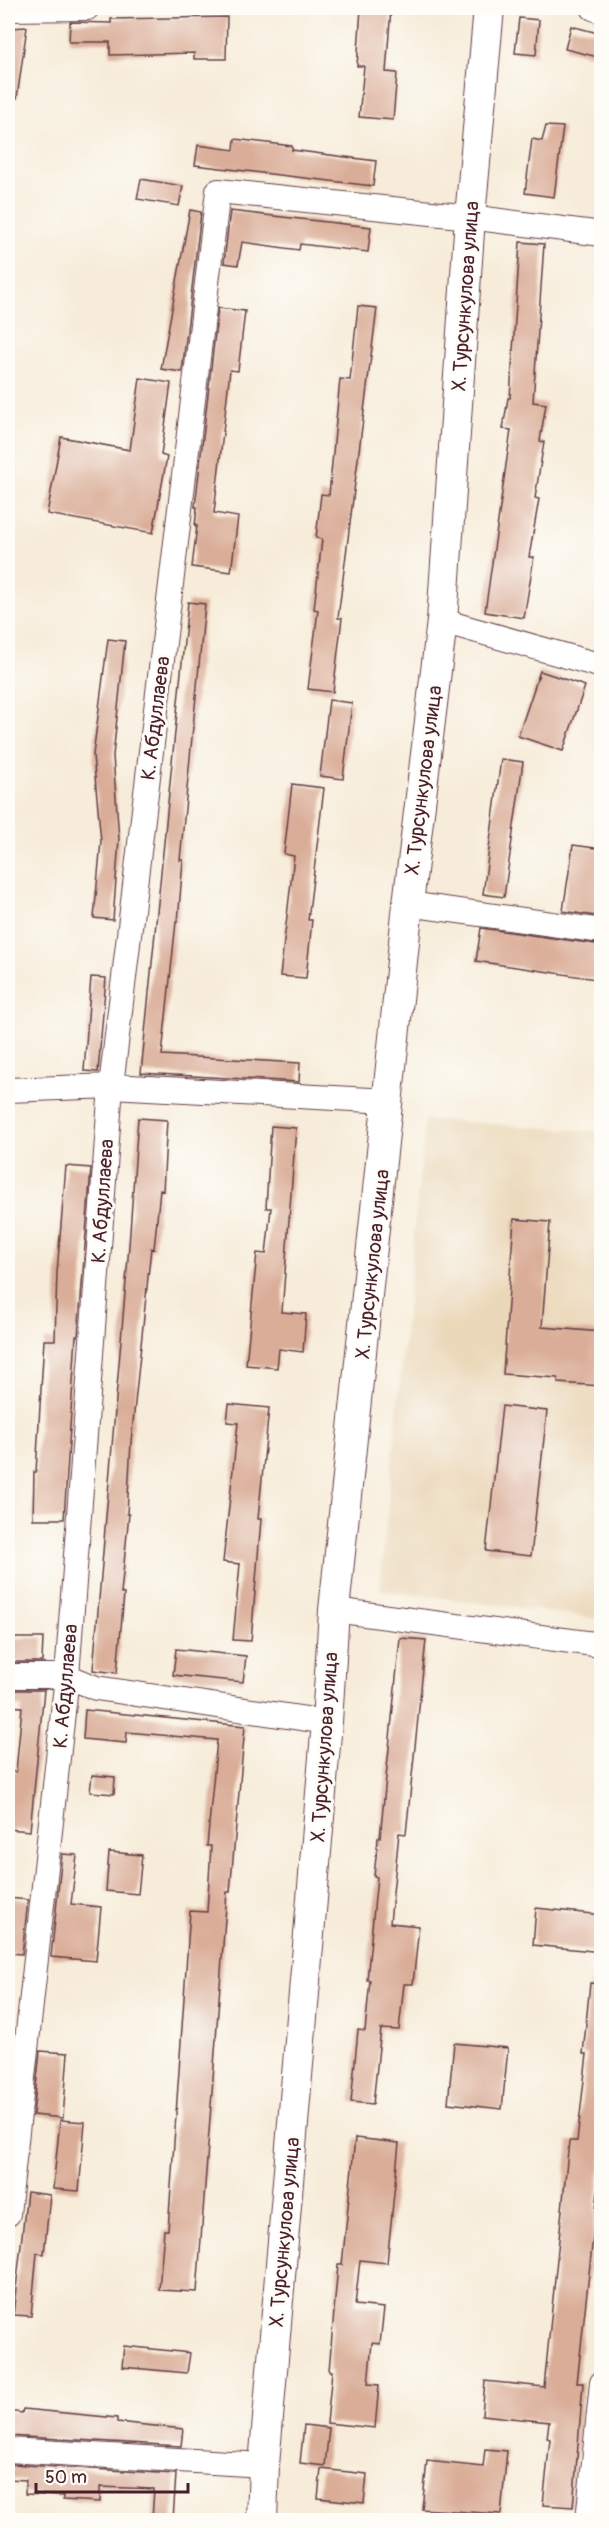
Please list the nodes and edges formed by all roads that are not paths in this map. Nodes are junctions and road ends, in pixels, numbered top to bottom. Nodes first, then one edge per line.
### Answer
1 (87, 8) edge
2 (489, 8) edge
3 (593, 8) edge
4 (8, 9) edge
5 (602, 11) edge
6 (470, 217) junction
7 (602, 234) edge
8 (442, 621) junction
9 (602, 666) edge
10 (408, 904) junction
11 (602, 932) edge
12 (111, 1086) junction
13 (8, 1090) edge
14 (389, 1101) junction
15 (334, 1610) junction
16 (602, 1645) edge
17 (8, 1676) edge
18 (67, 1676) junction
19 (327, 1722) junction
20 (8, 2214) edge
21 (602, 2384) edge
22 (8, 2450) edge
23 (264, 2465) junction
24 (262, 2520) edge
25 (588, 2520) edge

1 - 4 street
2 - 6 street, Х. Турсункулова улица
3 - 5 street
6 - 7 street
6 - 8 street, Х. Турсункулова улица
6 - 12 street, К. Абдуллаева
8 - 9 street
8 - 10 street, Х. Турсункулова улица
10 - 11 street
10 - 14 street, Х. Турсункулова улица
12 - 13 street
12 - 14 street
12 - 18 street, К. Абдуллаева
14 - 15 street, Х. Турсункулова улица
15 - 16 street
15 - 19 street, Х. Турсункулова улица
17 - 18 street
18 - 19 street
18 - 20 street, К. Абдуллаева
19 - 23 street, Х. Турсункулова улица
21 - 25 street
22 - 23 street
23 - 24 street, Х. Турсункулова улица

